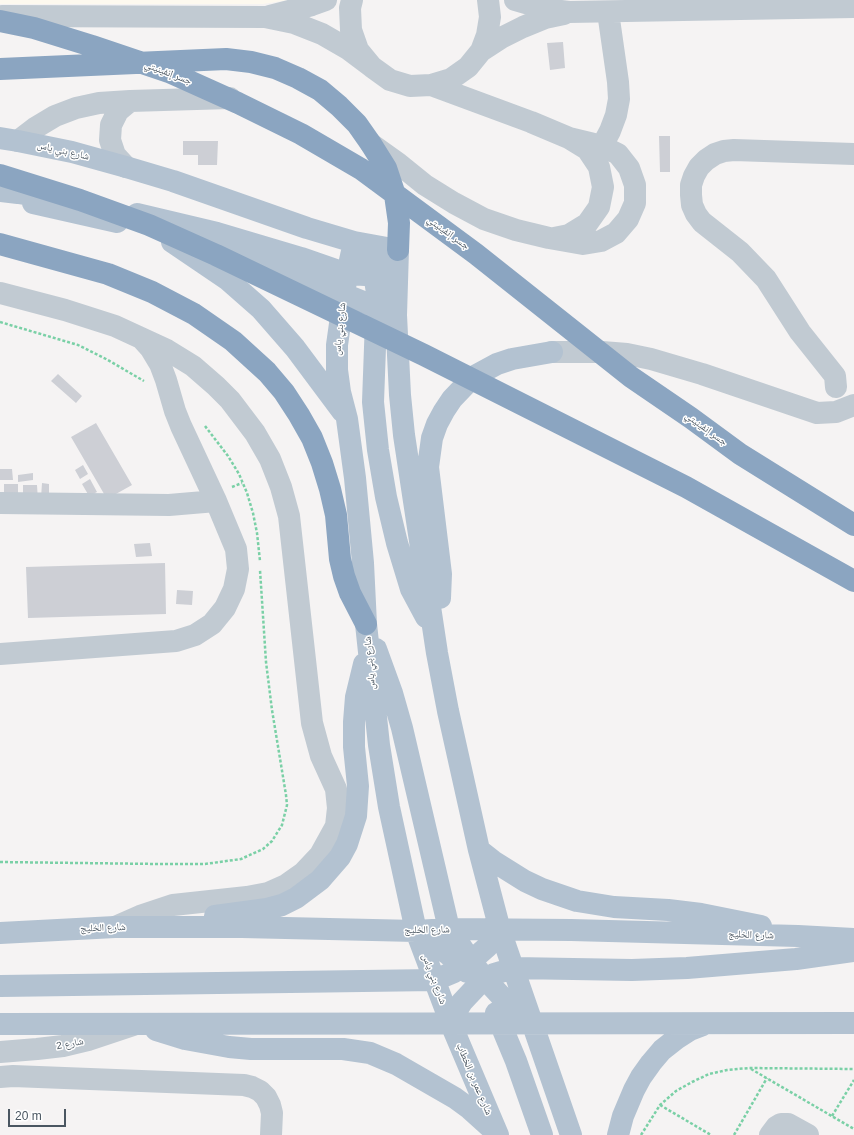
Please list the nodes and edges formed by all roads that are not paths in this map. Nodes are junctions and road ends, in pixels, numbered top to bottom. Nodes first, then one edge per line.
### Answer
1 (326, 0) edge
2 (352, 0) edge
3 (488, 0) edge
4 (515, 0) edge
5 (854, 7) edge
6 (179, 8) edge
7 (569, 12) junction
8 (608, 12) junction
9 (0, 16) edge
10 (265, 17) junction
11 (0, 21) edge
12 (481, 51) junction
13 (372, 67) junction
14 (0, 69) edge
15 (431, 86) junction
16 (238, 98) dead end
17 (130, 101) junction
18 (569, 138) junction
19 (9, 140) edge
20 (371, 144) junction
21 (602, 146) junction
22 (854, 154) edge
23 (126, 167) junction
24 (0, 175) edge
25 (0, 191) edge
26 (0, 196) edge
27 (152, 230) junction
28 (549, 238) junction
29 (354, 242) junction
30 (0, 244) edge
31 (398, 250) junction
32 (375, 276) junction
33 (345, 284) junction
34 (0, 293) edge
35 (376, 307) junction
36 (396, 316) junction
37 (140, 337) junction
38 (552, 352) joint
39 (836, 387) dead end
40 (854, 405) edge
41 (347, 419) junction
42 (0, 503) edge
43 (217, 504) junction
44 (854, 525) edge
45 (852, 579) edge
46 (366, 624) junction
47 (434, 632) junction
48 (368, 650) junction
49 (0, 654) edge
50 (479, 850) junction
51 (115, 927) junction
52 (180, 927) junction
53 (449, 929) junction
54 (500, 930) junction
55 (416, 931) junction
56 (0, 933) edge
57 (798, 936) junction
58 (854, 939) edge
59 (854, 951) edge
60 (467, 964) junction
61 (514, 968) junction
62 (435, 980) junction
63 (482, 982) junction
64 (0, 986) edge
65 (854, 1023) edge
66 (0, 1024) edge
67 (140, 1024) junction
68 (451, 1024) junction
69 (502, 1024) junction
70 (533, 1024) junction
71 (706, 1024) junction
72 (0, 1052) edge
73 (0, 1077) edge
74 (271, 1135) edge
75 (497, 1135) edge
76 (542, 1135) edge
77 (571, 1135) edge
78 (618, 1135) edge
79 (770, 1135) edge
80 (808, 1135) edge

1 - 10 street
2 - 13 street
3 - 12 street
4 - 7 street
5 - 8 street
6 - 9 street
6 - 10 street
7 - 8 street
7 - 12 street
8 - 21 street
10 - 13 street
11 - 44 highway, جسر إنفينيتي
12 - 15 street
13 - 15 street
14 - 20 highway
15 - 18 street
16 - 17 street
17 - 19 street
17 - 23 street
18 - 21 street
18 - 28 street
19 - 23 main road, شارع بني ياس
20 - 28 street
20 - 31 highway
21 - 28 street
22 - 39 street
23 - 29 main road, شارع بني ياس
24 - 45 highway
25 - 33 main road
26 - 27 main road, شارع بني ياس
27 - 33 main road, شارع بني ياس
27 - 41 main road
29 - 31 main road, شارع بني ياس
29 - 32 main road
29 - 33 main road, شارع بني ياس
30 - 46 highway
31 - 32 main road
31 - 36 main road
32 - 33 main road
32 - 35 main road
33 - 35 main road, شارع بني ياس
33 - 41 main road, شارع بني ياس
34 - 37 street
35 - 36 main road, شارع بني ياس
35 - 47 main road
36 - 47 main road
37 - 43 street
37 - 51 street
38 - 40 street
38 - 47 main road
41 - 46 main road, شارع بني ياس
42 - 43 street
43 - 49 street
46 - 48 main road, شارع بني ياس
46 - 53 main road
47 - 50 main road
48 - 52 main road
48 - 55 main road, شارع بني ياس
50 - 54 main road
50 - 57 main road
51 - 52 main road, شارع الخليج
51 - 56 main road, شارع الخليج
52 - 55 main road, شارع الخليج
53 - 54 main road, شارع الخليج
53 - 55 main road, شارع الخليج
53 - 60 main road
54 - 57 main road, شارع الخليج
54 - 60 main road
54 - 61 main road
55 - 60 main road
55 - 62 main road, شارع بني ياس
57 - 58 main road, شارع الخليج
59 - 61 main road
60 - 62 main road
60 - 63 main road
61 - 63 main road
61 - 70 main road
62 - 64 main road
62 - 68 main road, شارع بني ياس
63 - 68 main road
63 - 69 main road
63 - 70 main road
65 - 71 main road
66 - 67 main road
67 - 68 main road
67 - 72 street, شارع 2
67 - 75 main road
68 - 69 main road
68 - 75 main road, شارع عمر بن الخطاب
69 - 70 main road
69 - 76 main road
70 - 71 main road
70 - 77 main road
71 - 78 main road
73 - 74 street
79 - 80 street

